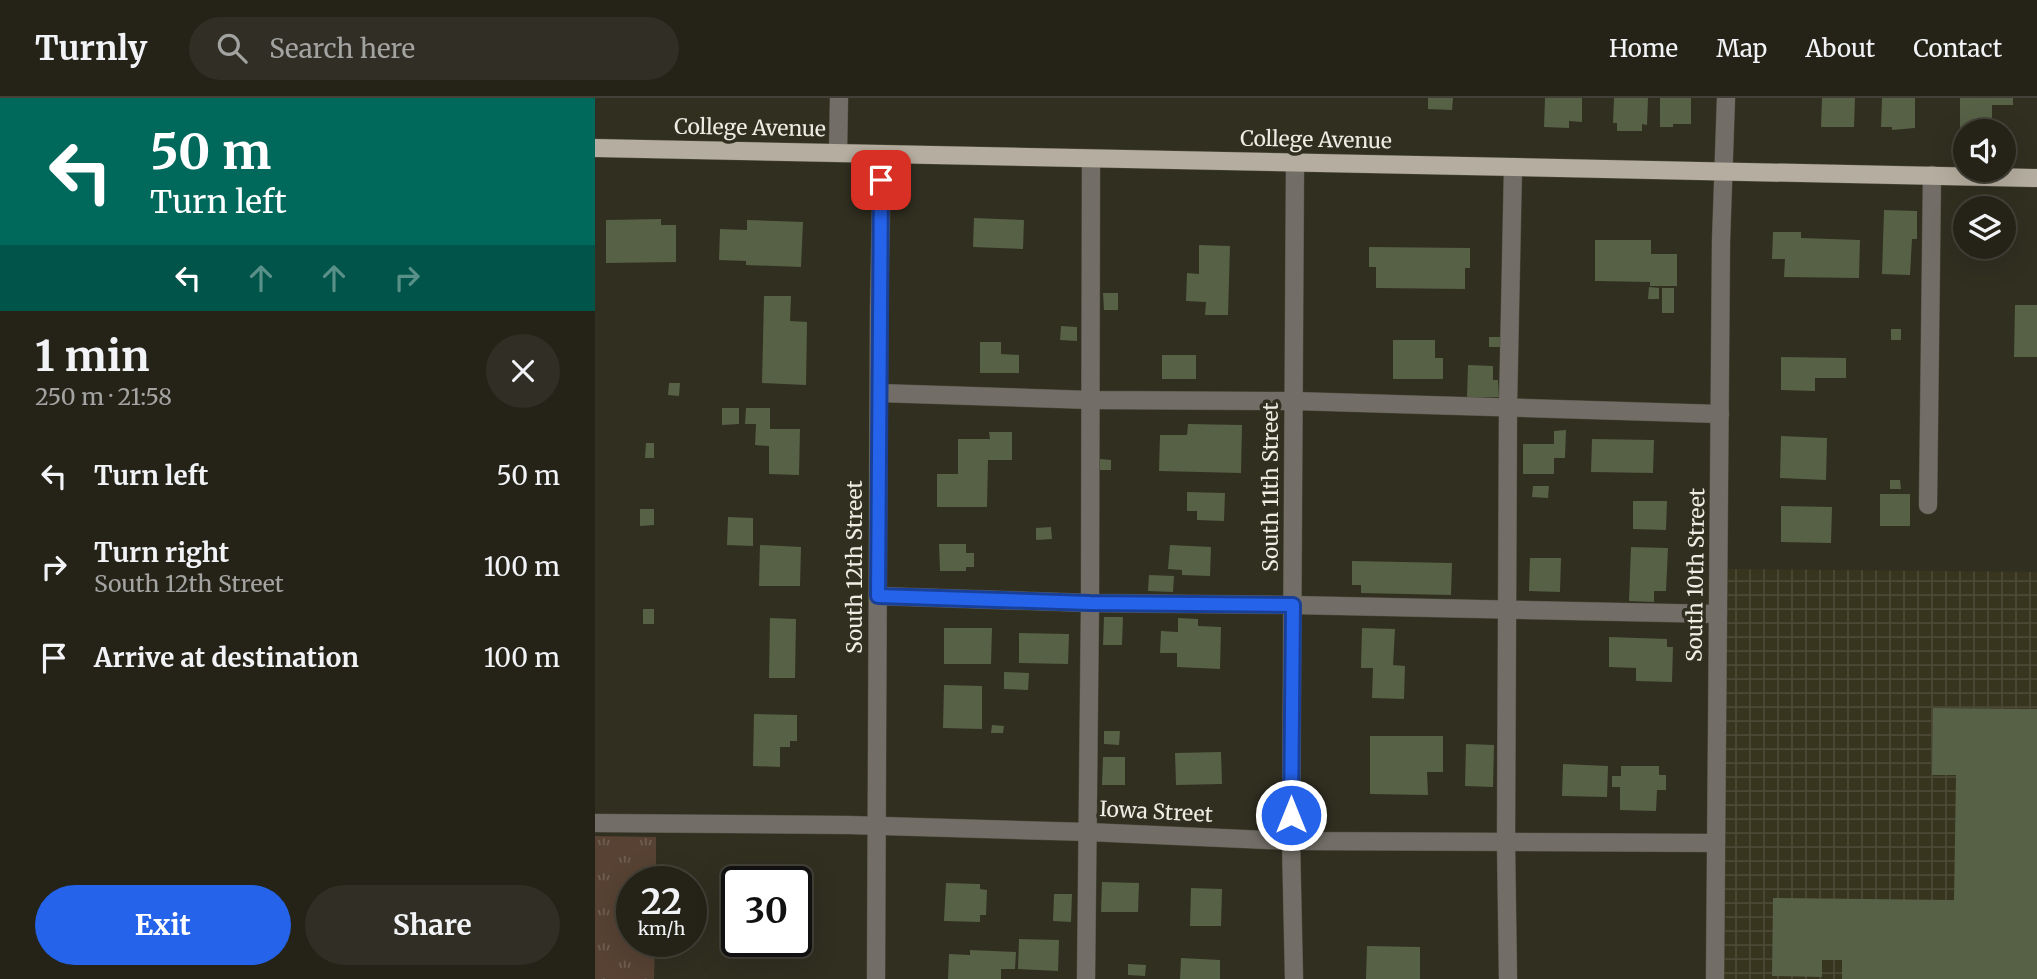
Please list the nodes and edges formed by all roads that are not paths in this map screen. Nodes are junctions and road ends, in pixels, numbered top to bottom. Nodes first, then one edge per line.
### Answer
1 (839, 98) edge
2 (1726, 98) edge
3 (595, 148) edge
4 (838, 153) junction
5 (882, 154) junction
6 (1091, 159) junction
7 (1295, 163) junction
8 (1513, 167) junction
9 (1723, 171) junction
10 (1932, 175) junction
11 (2037, 178) edge
12 (879, 393) junction
13 (1090, 400) junction
14 (1294, 401) junction
15 (1508, 407) junction
16 (1720, 414) junction
17 (1928, 505) dead end
18 (878, 596) junction
19 (1090, 603) junction
20 (1293, 605) junction
21 (1507, 611) junction
22 (1718, 614) junction
23 (595, 823) edge
24 (877, 827) junction
25 (1088, 832) junction
26 (1291, 841) junction
27 (1506, 842) junction
28 (1716, 843) junction
29 (876, 979) edge
30 (1086, 979) edge
31 (1294, 979) edge
32 (1509, 979) edge
33 (1715, 979) edge

1 - 4 street
2 - 9 street, South 10th Street
3 - 4 main road, College Avenue
4 - 5 main road, College Avenue
5 - 6 main road, College Avenue
5 - 12 street, South 12th Street
6 - 7 main road, College Avenue
6 - 13 street
7 - 8 main road, College Avenue
7 - 14 street, South 11th Street
8 - 9 main road, College Avenue
8 - 15 street
9 - 10 main road, College Avenue
9 - 16 street, South 10th Street
10 - 11 main road, College Avenue
10 - 17 street
12 - 13 street
12 - 18 street, South 12th Street
13 - 14 street
13 - 19 street
14 - 15 street
14 - 20 street, South 11th Street
15 - 16 street
15 - 21 street
16 - 22 street, South 10th Street
18 - 19 street
18 - 24 street, South 12th Street
19 - 20 street
19 - 25 street
20 - 21 street
20 - 26 street, South 11th Street
21 - 22 street
21 - 27 street
22 - 28 street, South 10th Street
23 - 24 street, Iowa Street
24 - 25 street, Iowa Street
24 - 29 street, South 12th Street
25 - 26 street, Iowa Street
25 - 30 street
26 - 27 street, Iowa Street
26 - 31 street, South 11th Street
27 - 28 street, Iowa Street
27 - 32 street
28 - 33 street, South 10th Street

